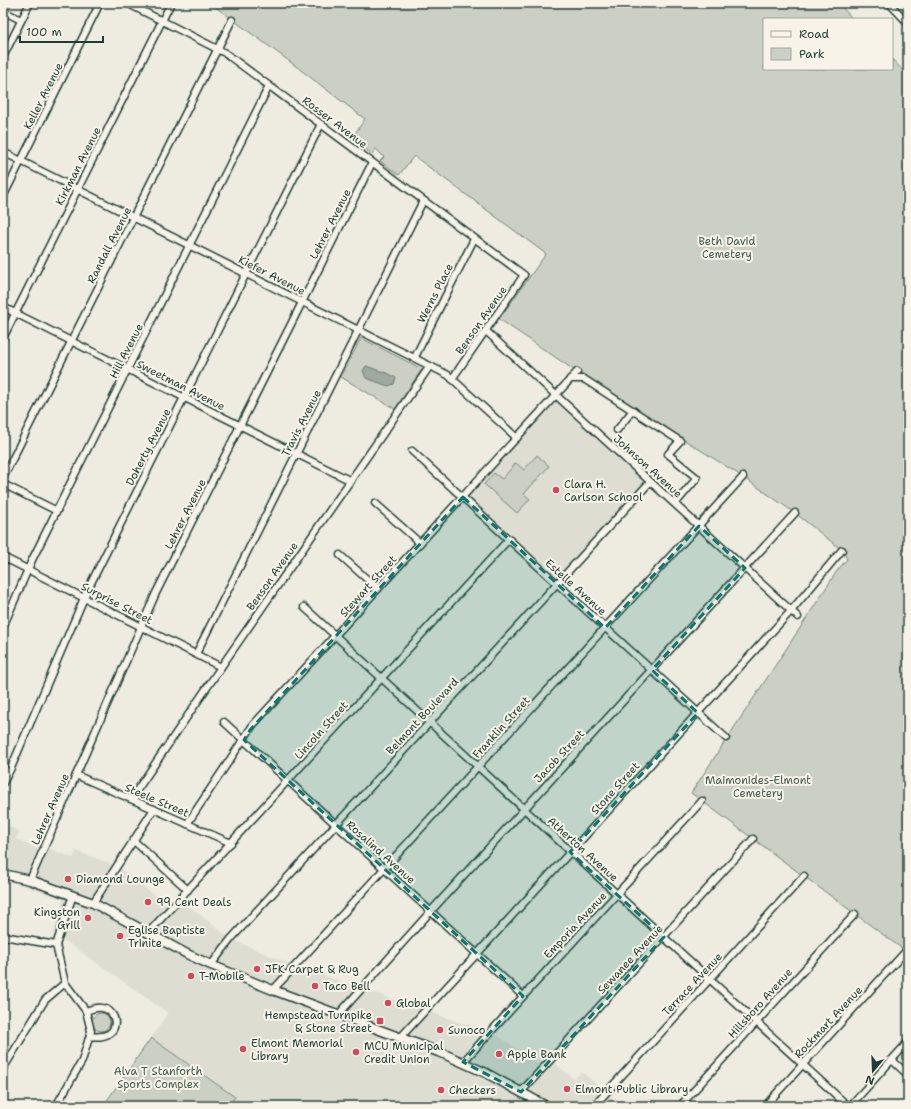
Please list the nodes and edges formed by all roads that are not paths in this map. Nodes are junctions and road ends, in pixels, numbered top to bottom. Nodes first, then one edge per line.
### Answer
1 (30, 3) edge
2 (100, 3) edge
3 (127, 3) edge
4 (170, 3) edge
5 (889, 3) edge
6 (3, 11) edge
7 (21, 20) junction
8 (162, 20) junction
9 (232, 20) dead end
10 (908, 22) edge
11 (218, 49) junction
12 (3, 57) edge
13 (269, 86) junction
14 (321, 124) junction
15 (3, 152) edge
16 (21, 161) junction
17 (372, 163) junction
18 (77, 189) junction
19 (3, 197) edge
20 (423, 201) junction
21 (134, 217) junction
22 (474, 238) junction
23 (190, 245) junction
24 (246, 273) junction
25 (521, 273) joint
26 (302, 302) junction
27 (3, 307) edge
28 (16, 313) junction
29 (358, 330) junction
30 (486, 331) junction
31 (3, 338) edge
32 (72, 341) junction
33 (415, 357) junction
34 (430, 366) junction
35 (128, 369) junction
36 (577, 372) dead end
37 (452, 379) junction
38 (570, 379) junction
39 (556, 395) junction
40 (184, 397) junction
41 (633, 410) junction
42 (240, 425) junction
43 (617, 430) dead end
44 (517, 438) junction
45 (412, 451) dead end
46 (296, 454) junction
47 (743, 477) dead end
48 (3, 478) edge
49 (351, 481) junction
50 (650, 482) junction
51 (3, 484) edge
52 (463, 497) junction
53 (375, 503) dead end
54 (675, 504) junction
55 (57, 511) junction
56 (795, 513) dead end
57 (699, 526) junction
58 (509, 540) junction
59 (420, 543) junction
60 (842, 550) dead end
61 (340, 555) dead end
62 (3, 557) edge
63 (745, 568) junction
64 (28, 570) junction
65 (557, 584) junction
66 (378, 589) junction
67 (84, 598) junction
68 (304, 607) dead end
69 (792, 611) junction
70 (798, 617) dead end
71 (141, 626) junction
72 (3, 627) edge
73 (605, 628) junction
74 (335, 636) junction
75 (196, 654) junction
76 (221, 667) junction
77 (652, 670) junction
78 (381, 679) junction
79 (698, 713) junction
80 (224, 722) dead end
81 (430, 723) junction
82 (726, 738) dead end
83 (244, 740) junction
84 (478, 767) junction
85 (76, 775) junction
86 (288, 780) junction
87 (3, 783) edge
88 (131, 799) junction
89 (702, 801) dead end
90 (524, 809) junction
91 (154, 810) junction
92 (187, 824) junction
93 (336, 825) junction
94 (753, 839) dead end
95 (134, 841) junction
96 (231, 843) junction
97 (570, 852) junction
98 (384, 869) junction
99 (3, 874) edge
100 (804, 876) dead end
101 (30, 880) junction
102 (188, 890) junction
103 (617, 894) junction
104 (73, 895) junction
105 (93, 903) junction
106 (431, 911) junction
107 (856, 914) dead end
108 (148, 933) junction
109 (3, 936) edge
110 (664, 937) junction
111 (56, 945) junction
112 (906, 951) dead end
113 (477, 954) junction
114 (210, 965) junction
115 (710, 979) junction
116 (65, 983) junction
117 (272, 990) junction
118 (523, 996) junction
119 (86, 1011) junction
120 (339, 1014) junction
121 (756, 1022) junction
122 (90, 1036) junction
123 (400, 1038) junction
124 (908, 1042) edge
125 (892, 1060) junction
126 (463, 1062) junction
127 (802, 1064) junction
128 (3, 1069) edge
129 (908, 1075) edge
130 (521, 1092) junction
131 (56, 1106) edge
132 (546, 1106) edge
133 (594, 1106) edge
134 (680, 1106) edge
135 (764, 1106) edge
136 (849, 1106) edge

1 - 7 street
2 - 16 street, Keller Avenue
3 - 8 street, Rosser Avenue
4 - 8 street, Kirkman Avenue
5 - 10 street
6 - 7 street
7 - 12 street
8 - 11 street, Rosser Avenue
8 - 18 street, Kirkman Avenue
9 - 11 street, Randall Avenue
11 - 13 street, Rosser Avenue
11 - 21 street, Randall Avenue
13 - 14 street, Rosser Avenue
13 - 23 street, Hill Avenue
14 - 17 street, Rosser Avenue
14 - 24 street, Doherty Avenue
15 - 16 street, Kiefer Avenue
16 - 18 street, Kiefer Avenue
16 - 19 street, Keller Avenue
17 - 20 street, Rosser Avenue
17 - 26 street, Lehrer Avenue
18 - 21 street, Kiefer Avenue
18 - 28 street, Kirkman Avenue
20 - 22 street, Rosser Avenue
20 - 29 street, Travis Avenue
21 - 23 street, Kiefer Avenue
21 - 32 street, Randall Avenue
22 - 25 street, Rosser Avenue
22 - 33 street, Werns Place
23 - 24 street, Kiefer Avenue
23 - 35 street, Hill Avenue
24 - 26 street, Kiefer Avenue
24 - 40 street, Doherty Avenue
25 - 30 street, Benson Avenue
26 - 29 street, Kiefer Avenue
26 - 42 street, Lehrer Avenue
27 - 28 street, Sweetman Avenue
28 - 31 street, Kirkman Avenue
28 - 32 street, Sweetman Avenue
29 - 33 street, Kiefer Avenue
29 - 46 street, Travis Avenue
30 - 37 street, Benson Avenue
30 - 39 street, Johnson Avenue
32 - 35 street, Sweetman Avenue
32 - 48 street, Randall Avenue
33 - 34 street, Kiefer Avenue
34 - 37 street, Kiefer Avenue
34 - 49 street, Benson Avenue
35 - 40 street, Sweetman Avenue
35 - 55 street, Hill Avenue
36 - 38 street, Stewart Street
37 - 44 street, Kiefer Avenue
38 - 39 street, Stewart Street
38 - 41 street
39 - 44 street, Stewart Street
39 - 50 street, Johnson Avenue
40 - 42 street, Sweetman Avenue
40 - 67 street, Doherty Avenue
41 - 43 street
41 - 54 street
42 - 46 street, Sweetman Avenue
42 - 71 street, Lehrer Avenue
44 - 52 street, Stewart Street
45 - 52 street, Estelle Avenue
46 - 49 street, Sweetman Avenue
46 - 75 street, Travis Avenue
47 - 57 street, Franklin Street
49 - 76 street, Benson Avenue
50 - 54 street, Johnson Avenue
50 - 65 street, Belmont Boulevard
51 - 55 street
52 - 58 street, Estelle Avenue
52 - 59 street, Stewart Street
53 - 59 street
54 - 57 street, Johnson Avenue
55 - 64 street, Hill Avenue
56 - 63 street, Jacob Street
57 - 63 street, Johnson Avenue
57 - 73 street, Franklin Street
58 - 65 street, Estelle Avenue
58 - 78 street, Lincoln Street
59 - 66 street, Stewart Street
60 - 69 street, Stone Street
61 - 66 street
62 - 64 street, Surprise Street
63 - 69 street, Johnson Avenue
63 - 77 street, Jacob Street
64 - 67 street, Surprise Street
64 - 72 street, Hill Avenue
65 - 73 street, Estelle Avenue
65 - 81 street, Belmont Boulevard
66 - 74 street, Stewart Street
67 - 71 street, Surprise Street
67 - 87 street, Doherty Avenue
68 - 74 street, Atherton Avenue
69 - 70 street, Johnson Avenue
69 - 79 street, Stone Street
71 - 75 street, Surprise Street
71 - 85 street, Lehrer Avenue
73 - 77 street, Estelle Avenue
73 - 84 street, Franklin Street
74 - 78 street, Atherton Avenue
74 - 83 street, Stewart Street
75 - 76 street, Surprise Street
76 - 88 street, Benson Avenue
77 - 79 street, Estelle Avenue
77 - 90 street, Jacob Street
78 - 81 street, Atherton Avenue
78 - 86 street, Lincoln Street
79 - 82 street, Estelle Avenue
79 - 97 street, Stone Street
80 - 83 street, Rosalind Avenue
81 - 84 street, Atherton Avenue
81 - 93 street, Belmont Boulevard
83 - 86 street, Rosalind Avenue
83 - 92 street, Stewart Street
84 - 90 street, Atherton Avenue
84 - 98 street, Franklin Street
85 - 88 street, Steele Street
85 - 101 street, Lehrer Avenue
86 - 93 street, Rosalind Avenue
86 - 96 street, Lincoln Street
88 - 91 street, Steele Street
89 - 103 street, Emporia Avenue
90 - 97 street, Atherton Avenue
90 - 106 street, Jacob Street
91 - 92 street, Steele Street
91 - 95 street
92 - 96 street, Steele Street
93 - 98 street, Rosalind Avenue
93 - 114 street, Belmont Boulevard
94 - 110 street, Sewanee Avenue
95 - 102 street
95 - 105 street
96 - 102 street, Lincoln Street
97 - 103 street, Atherton Avenue
97 - 113 street, Stone Street
98 - 106 street, Rosalind Avenue
98 - 117 street, Franklin Street
99 - 101 main road
100 - 115 street, Terrace Avenue
101 - 104 main road
102 - 108 street, Lincoln Street
103 - 110 street, Atherton Avenue
103 - 118 street, Emporia Avenue
104 - 105 main road
104 - 111 street
105 - 108 main road
106 - 113 street, Rosalind Avenue
106 - 120 street, Jacob Street
107 - 121 street, Hillsboro Avenue
108 - 114 main road
109 - 111 street
110 - 115 street, Atherton Avenue
110 - 130 street, Sewanee Avenue
111 - 116 street
112 - 127 street, Rockmart Avenue
113 - 118 street, Rosalind Avenue
113 - 123 street, Stone Street
114 - 117 main road
115 - 121 street, Atherton Avenue
115 - 133 street, Terrace Avenue
116 - 119 street
116 - 128 street
117 - 120 main road
118 - 126 street, Emporia Avenue
119 - 122 street
119 - 122 street
120 - 123 main road
121 - 127 street, Atherton Avenue
121 - 134 street, Hillsboro Avenue
122 - 131 street
123 - 126 main road
124 - 125 street
125 - 129 street
125 - 136 street
126 - 130 main road
127 - 135 street, Rockmart Avenue
127 - 136 street, Atherton Avenue
130 - 132 main road

